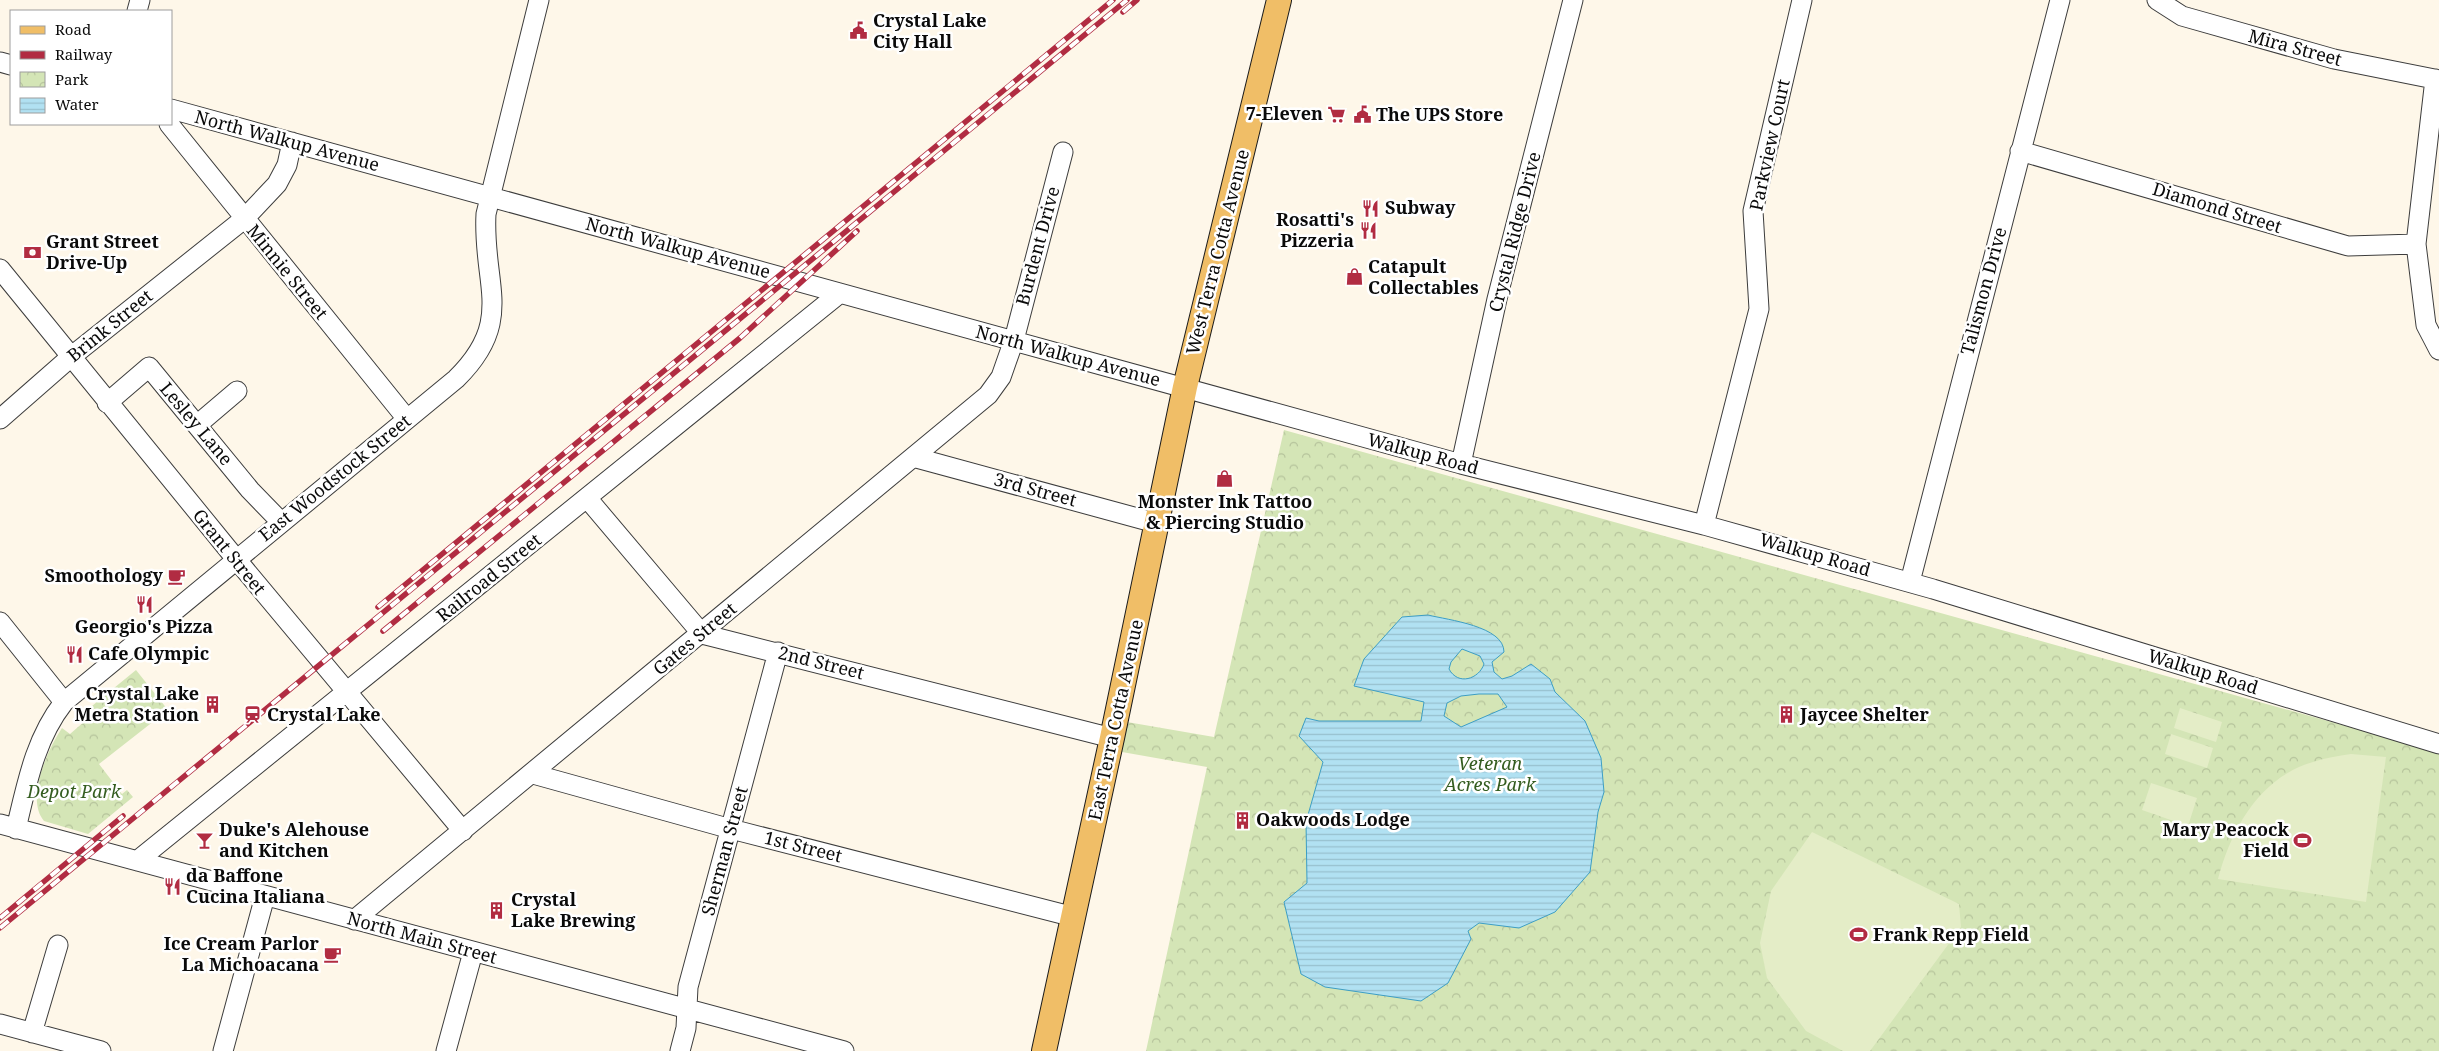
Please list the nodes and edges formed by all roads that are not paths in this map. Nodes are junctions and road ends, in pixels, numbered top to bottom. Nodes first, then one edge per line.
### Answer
1 (539, 0) edge
2 (1279, 0) edge
3 (1573, 0) edge
4 (1802, 0) edge
5 (2060, 0) edge
6 (2157, 0) edge
7 (2437, 79) edge
8 (172, 109) edge
9 (170, 125) edge
10 (292, 142) junction
11 (2020, 151) junction
12 (1063, 152) dead end
13 (490, 196) junction
14 (244, 219) junction
15 (2416, 244) junction
16 (0, 269) edge
17 (840, 293) junction
18 (1014, 340) junction
19 (2439, 350) edge
20 (72, 356) junction
21 (1184, 388) junction
22 (237, 391) dead end
23 (107, 403) junction
24 (0, 419) edge
25 (407, 419) junction
26 (197, 425) junction
27 (914, 457) junction
28 (1461, 464) junction
29 (587, 498) junction
30 (281, 522) junction
31 (1156, 523) junction
32 (1704, 525) junction
33 (236, 559) junction
34 (1910, 582) junction
35 (0, 622) edge
36 (702, 634) junction
37 (778, 652) junction
38 (346, 693) junction
39 (64, 702) junction
40 (1112, 738) junction
41 (2439, 744) edge
42 (533, 774) junction
43 (8, 826) edge
44 (731, 829) junction
45 (462, 831) junction
46 (137, 861) junction
47 (265, 896) junction
48 (1074, 916) junction
49 (354, 920) junction
50 (58, 944) dead end
51 (473, 952) junction
52 (687, 1009) junction
53 (0, 1024) edge
54 (32, 1033) junction
55 (101, 1051) edge
56 (223, 1051) edge
57 (446, 1051) edge
58 (680, 1051) edge
59 (844, 1051) edge
60 (1044, 1051) edge

1 - 13 street, East Woodstock Street
2 - 21 main road, West Terra Cotta Avenue
3 - 28 street, Crystal Ridge Drive
4 - 32 street, Parkview Court
5 - 11 street, Talismon Drive
6 - 7 street, Mira Street
7 - 15 street
8 - 10 street, North Walkup Avenue
9 - 14 street, Minnie Street
10 - 13 street, North Walkup Avenue
10 - 14 street, Brink Street
11 - 15 street, Diamond Street
11 - 34 street, Talismon Drive
12 - 18 street, Burdent Drive
13 - 17 street, North Walkup Avenue
13 - 25 street, East Woodstock Street
14 - 20 street, Brink Street
14 - 25 street, Minnie Street
15 - 19 street
16 - 20 street, Grant Street
17 - 18 street, North Walkup Avenue
17 - 29 street, Railroad Street
18 - 21 street, North Walkup Avenue
18 - 27 street, Gates Street
20 - 23 street, Grant Street
20 - 24 street, Brink Street
21 - 28 street, Walkup Road
21 - 31 main road, East Terra Cotta Avenue
22 - 26 street
23 - 26 street, Lesley Lane
23 - 33 street, Grant Street
25 - 30 street, East Woodstock Street
26 - 30 street, Lesley Lane
27 - 31 street, 3rd Street
27 - 36 street, Gates Street
28 - 32 street, Walkup Road
29 - 36 street
29 - 38 street, Railroad Street
30 - 33 street, East Woodstock Street
31 - 40 main road, East Terra Cotta Avenue
32 - 34 street, Walkup Road
33 - 38 street, Grant Street
33 - 39 street, East Woodstock Street
34 - 41 street, Walkup Road
35 - 39 street
36 - 37 street, 2nd Street
36 - 42 street, Gates Street
37 - 40 street, 2nd Street
37 - 44 street, Sherman Street
38 - 45 street, Grant Street
38 - 46 street, Railroad Street
39 - 43 street, East Woodstock Street
40 - 48 main road, East Terra Cotta Avenue
42 - 44 street, 1st Street
42 - 45 street, Gates Street
43 - 46 street, North Main Street
44 - 48 street, 1st Street
44 - 52 street, Sherman Street
45 - 49 street, Gates Street
46 - 47 street, North Main Street
47 - 49 street, North Main Street
47 - 56 street
48 - 60 main road, East Terra Cotta Avenue
49 - 51 street, North Main Street
50 - 54 street
51 - 52 street, North Main Street
51 - 57 street
52 - 58 street, Sherman Street
52 - 59 street, North Main Street
53 - 54 street
54 - 55 street

